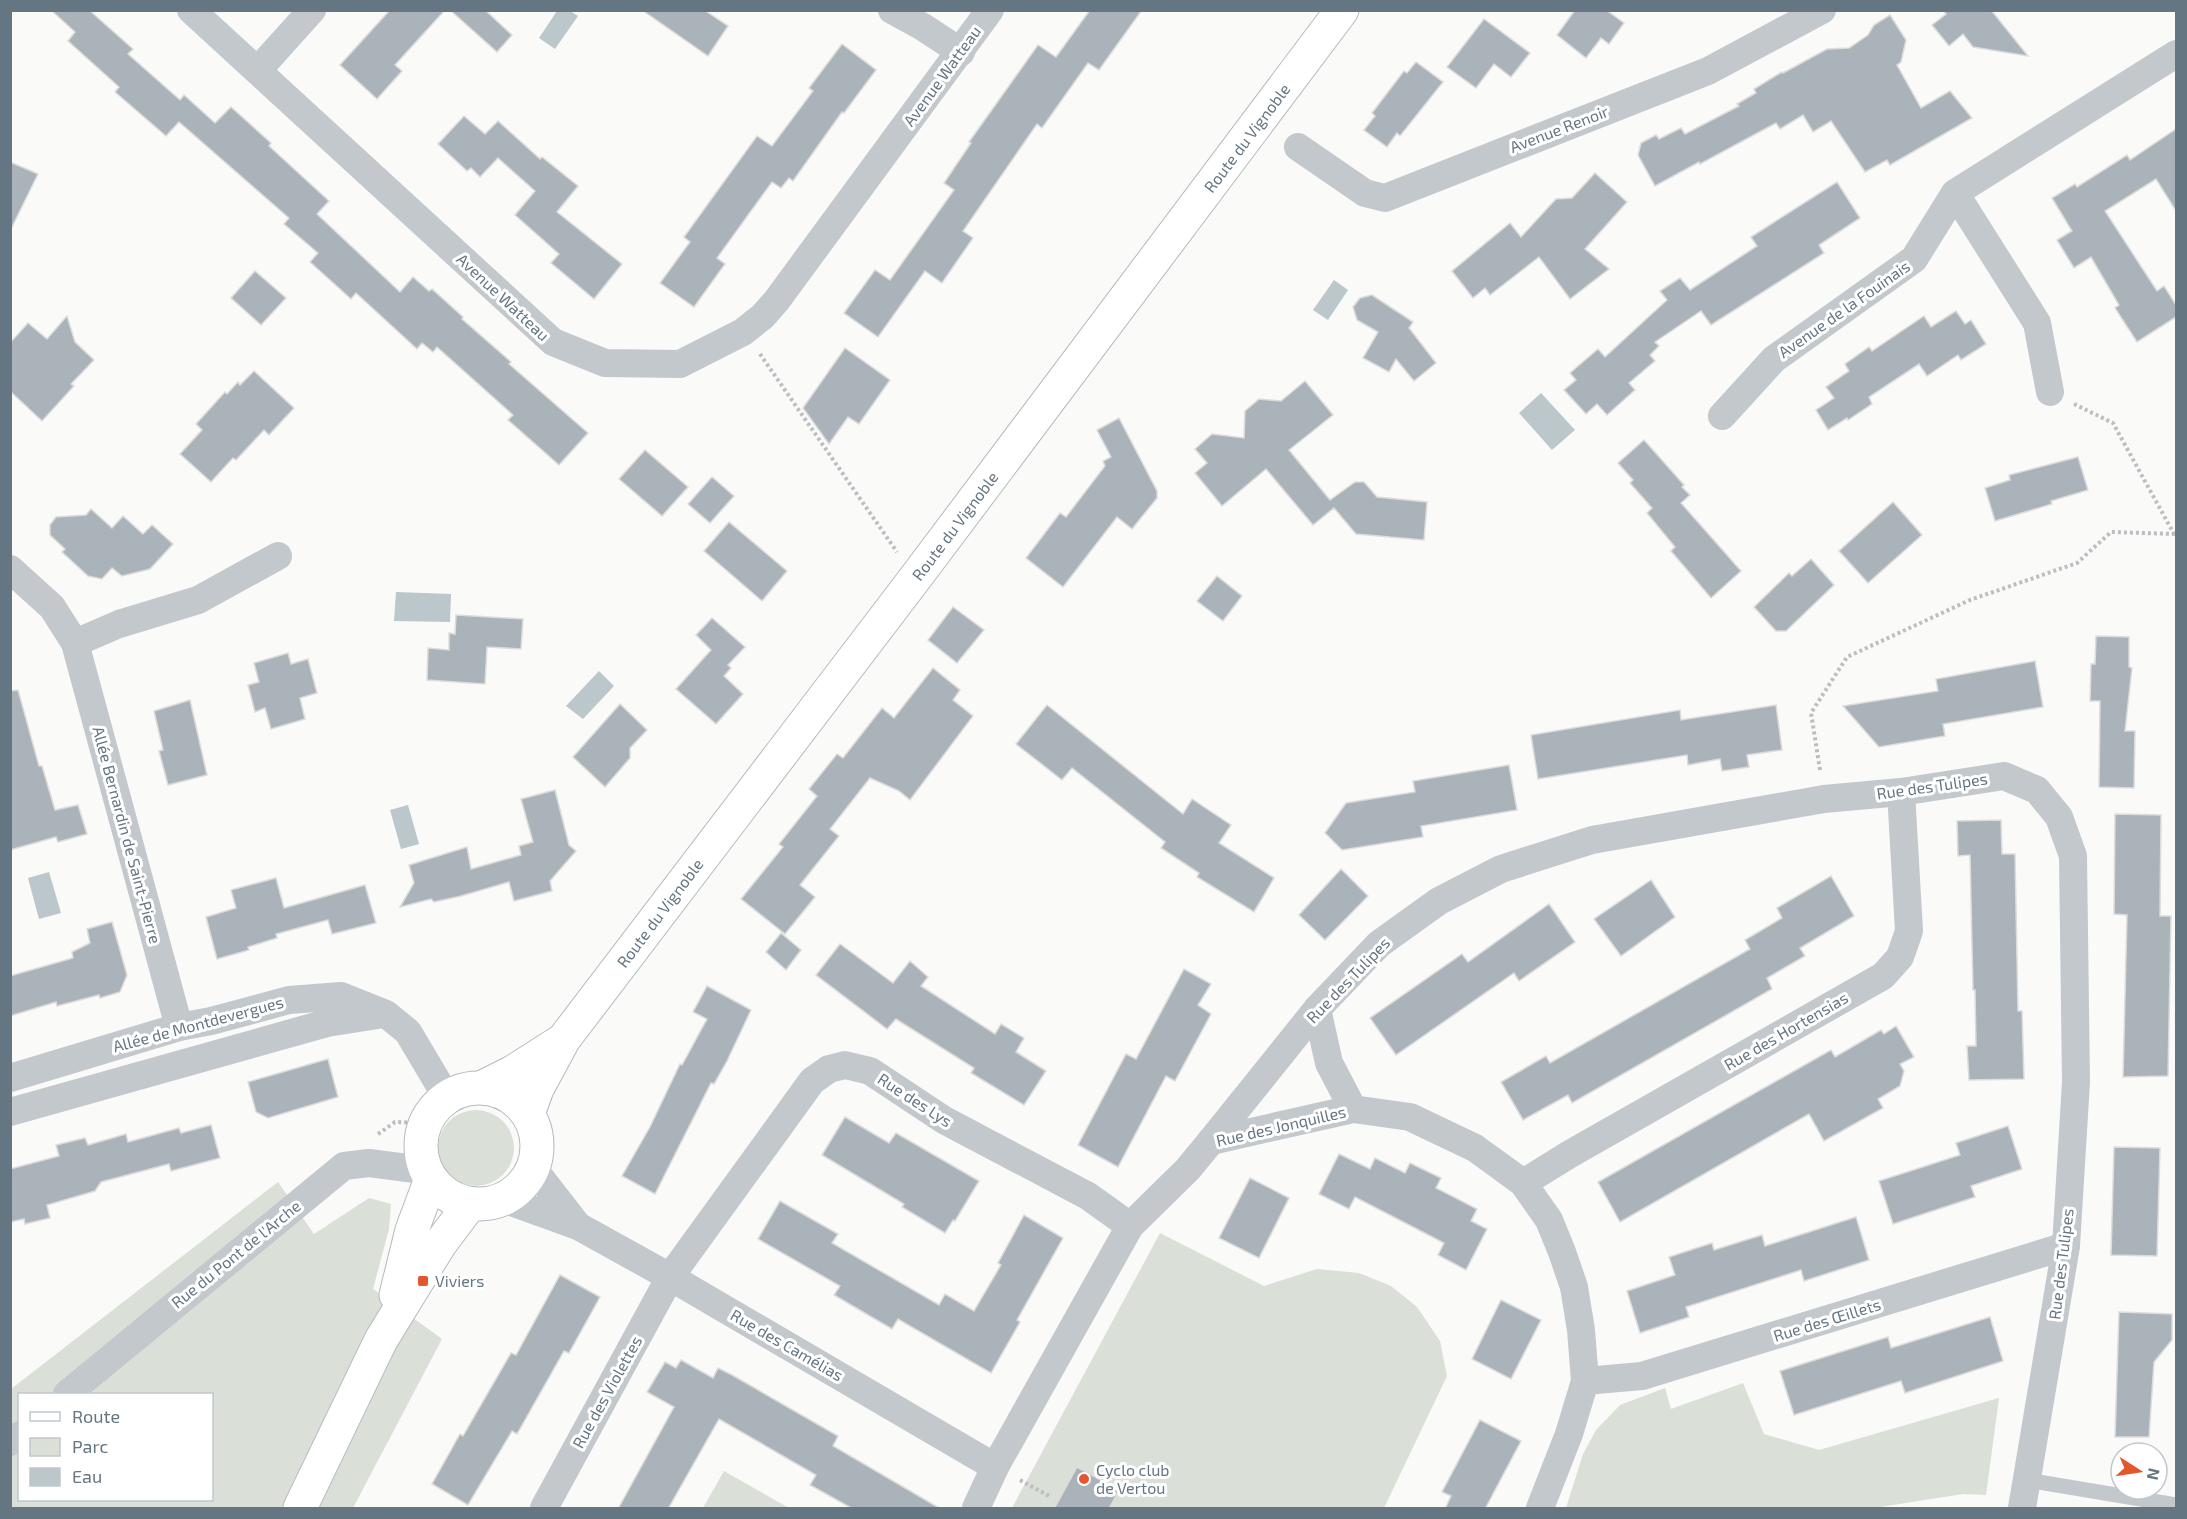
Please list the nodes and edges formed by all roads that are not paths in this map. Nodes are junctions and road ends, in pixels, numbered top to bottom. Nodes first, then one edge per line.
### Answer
1 (191, 10) edge
2 (312, 10) edge
3 (892, 10) edge
4 (990, 10) edge
5 (1342, 10) edge
6 (1822, 10) edge
7 (961, 52) junction
8 (2176, 54) edge
9 (258, 70) junction
10 (1298, 147) dead end
11 (1955, 193) junction
12 (2050, 392) road end
13 (1722, 416) dead end
14 (278, 556) dead end
15 (10, 569) edge
16 (75, 643) junction
17 (1901, 792) junction
18 (1317, 1009) junction
19 (386, 1014) junction
20 (179, 1027) junction
21 (564, 1039) junction
22 (10, 1078) edge
23 (483, 1087) junction
24 (446, 1096) junction
25 (1353, 1109) junction
26 (10, 1112) edge
27 (528, 1114) junction
28 (1211, 1141) junction
29 (533, 1168) junction
30 (427, 1175) junction
31 (1522, 1183) junction
32 (503, 1199) junction
33 (470, 1204) junction
34 (578, 1226) junction
35 (1130, 1226) junction
36 (2066, 1246) junction
37 (670, 1277) junction
38 (381, 1340) junction
39 (1585, 1381) junction
40 (69, 1393) edge
41 (995, 1467) junction
42 (2027, 1480) junction
43 (2176, 1505) edge
44 (300, 1509) edge
45 (544, 1509) edge
46 (976, 1509) edge
47 (1540, 1509) edge
48 (2022, 1509) edge

1 - 9 street, Avenue Watteau
2 - 9 street
3 - 7 street
4 - 7 street, Avenue Watteau
5 - 21 street, Route du Vignoble
6 - 10 street, Avenue Renoir
7 - 9 street, Avenue Watteau
8 - 11 street, Avenue de la Fouinais
11 - 12 street
11 - 13 street, Avenue de la Fouinais
14 - 16 street
15 - 16 street, Allée Bernardin de Saint-Pierre
16 - 20 street, Allée Bernardin de Saint-Pierre
17 - 18 street, Rue des Tulipes
17 - 31 street, Rue des Hortensias
17 - 36 street, Rue des Tulipes
18 - 25 street
18 - 28 street, Rue des Tulipes
19 - 20 street, Allée de Montdevergues
19 - 24 street, Allée de Montdevergues
19 - 26 street, Allée de Montdevergues
20 - 22 street, Allée de Montdevergues
21 - 23 street, Route du Vignoble
21 - 27 street, Route du Vignoble
23 - 24 street
23 - 27 street
24 - 30 street
25 - 28 street, Rue des Jonquilles
25 - 31 street, Rue des Jonquilles
27 - 29 street
28 - 35 street, Rue des Jonquilles
29 - 32 street
29 - 34 street, Rue des Camélias
30 - 33 street
30 - 38 street
30 - 40 street, Rue du Pont de l'Arche
31 - 39 street, Rue des Jonquilles
32 - 33 street
32 - 34 street, Rue des Camélias
33 - 38 street
34 - 37 street, Rue des Camélias
35 - 37 street, Rue des Lys
35 - 41 street, Rue des Jonquilles
36 - 39 street, Rue des Œillets
36 - 42 street, Rue des Tulipes
37 - 41 street, Rue des Camélias
37 - 45 street, Rue des Violettes
38 - 44 street
39 - 47 street, Rue des Jonquilles
41 - 46 street
42 - 43 lane
42 - 48 street, Rue des Tulipes

